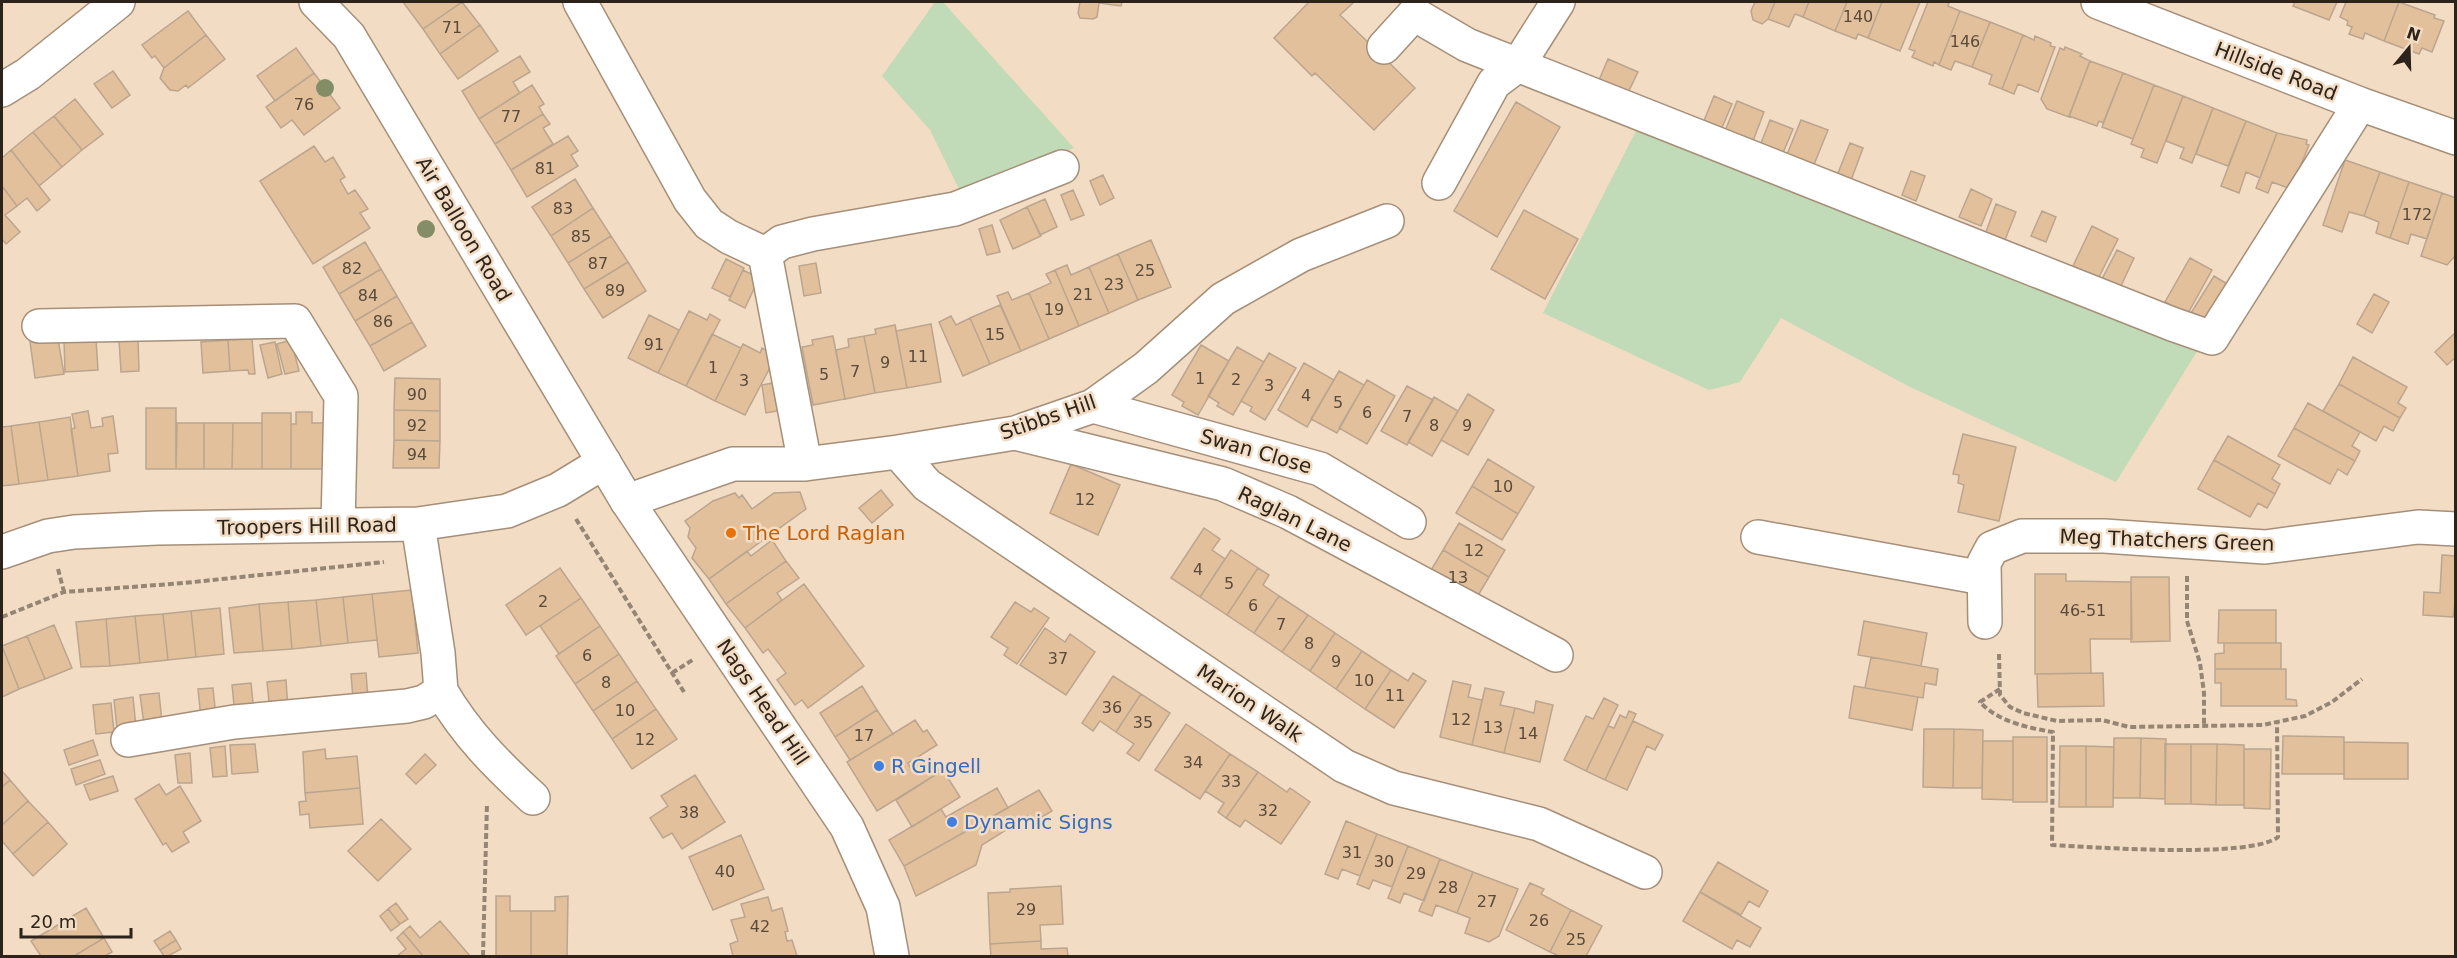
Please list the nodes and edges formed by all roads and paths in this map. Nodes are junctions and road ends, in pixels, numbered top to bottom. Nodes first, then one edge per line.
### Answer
1 (118, 2) edge
2 (316, 2) edge
3 (580, 2) edge
4 (1556, 2) edge
5 (2098, 2) edge
6 (1442, 15) edge
7 (1384, 47) dead end
8 (1518, 65) junction
9 (2, 90) edge
10 (2360, 104) junction
11 (2455, 137) edge
12 (1062, 167) dead end
13 (1439, 183) dead end
14 (1387, 221) dead end
15 (765, 254) junction
16 (39, 326) dead end
17 (1093, 406) junction
18 (1015, 433) junction
19 (898, 452) junction
20 (604, 462) junction
21 (805, 464) junction
22 (558, 490) junction
23 (627, 501) junction
24 (1409, 522) dead end
25 (338, 525) junction
26 (2456, 529) edge
27 (418, 530) junction
28 (1758, 537) dead end
29 (2187, 543) junction
30 (2, 552) edge
31 (1983, 578) junction
32 (2, 617) edge
33 (1985, 622) joint
34 (1556, 655) dead end
35 (2362, 679) dead end
36 (2000, 689) junction
37 (441, 691) junction
38 (684, 692) dead end
39 (2277, 722) junction
40 (2204, 726) junction
41 (128, 740) dead end
42 (489, 757) junction
43 (533, 798) dead end
44 (1645, 872) dead end
45 (483, 957) edge
46 (892, 957) edge

1 - 9 street
2 - 20 street, Air Balloon Road
3 - 15 street
4 - 8 street
5 - 10 street, Hillside Road
6 - 7 street
6 - 8 street
8 - 10 street
8 - 13 street
10 - 11 street, Hillside Road
12 - 15 street
14 - 17 street, Stibbs Hill
15 - 21 street
16 - 25 street
17 - 18 street, Stibbs Hill
17 - 24 street, Swan Close
18 - 19 street, Stibbs Hill
18 - 34 street, Raglan Lane
19 - 21 street, Stibbs Hill
19 - 44 street, Marion Walk
20 - 22 street, Troopers Hill Road
20 - 23 street, Nags Head Hill
21 - 23 street, Stibbs Hill
22 - 27 street, Troopers Hill Road
22 - 38 path
23 - 46 street, Nags Head Hill
25 - 27 street, Troopers Hill Road
25 - 30 street, Troopers Hill Road
26 - 29 street, Meg Thatchers Green
27 - 32 path
27 - 37 street
28 - 31 street
29 - 31 street, Meg Thatchers Green
29 - 40 path
31 - 33 street, Meg Thatchers Green
33 - 36 path
35 - 39 path
36 - 39 path
36 - 40 path
37 - 41 street
37 - 42 street
39 - 40 path
42 - 43 street
42 - 45 path

